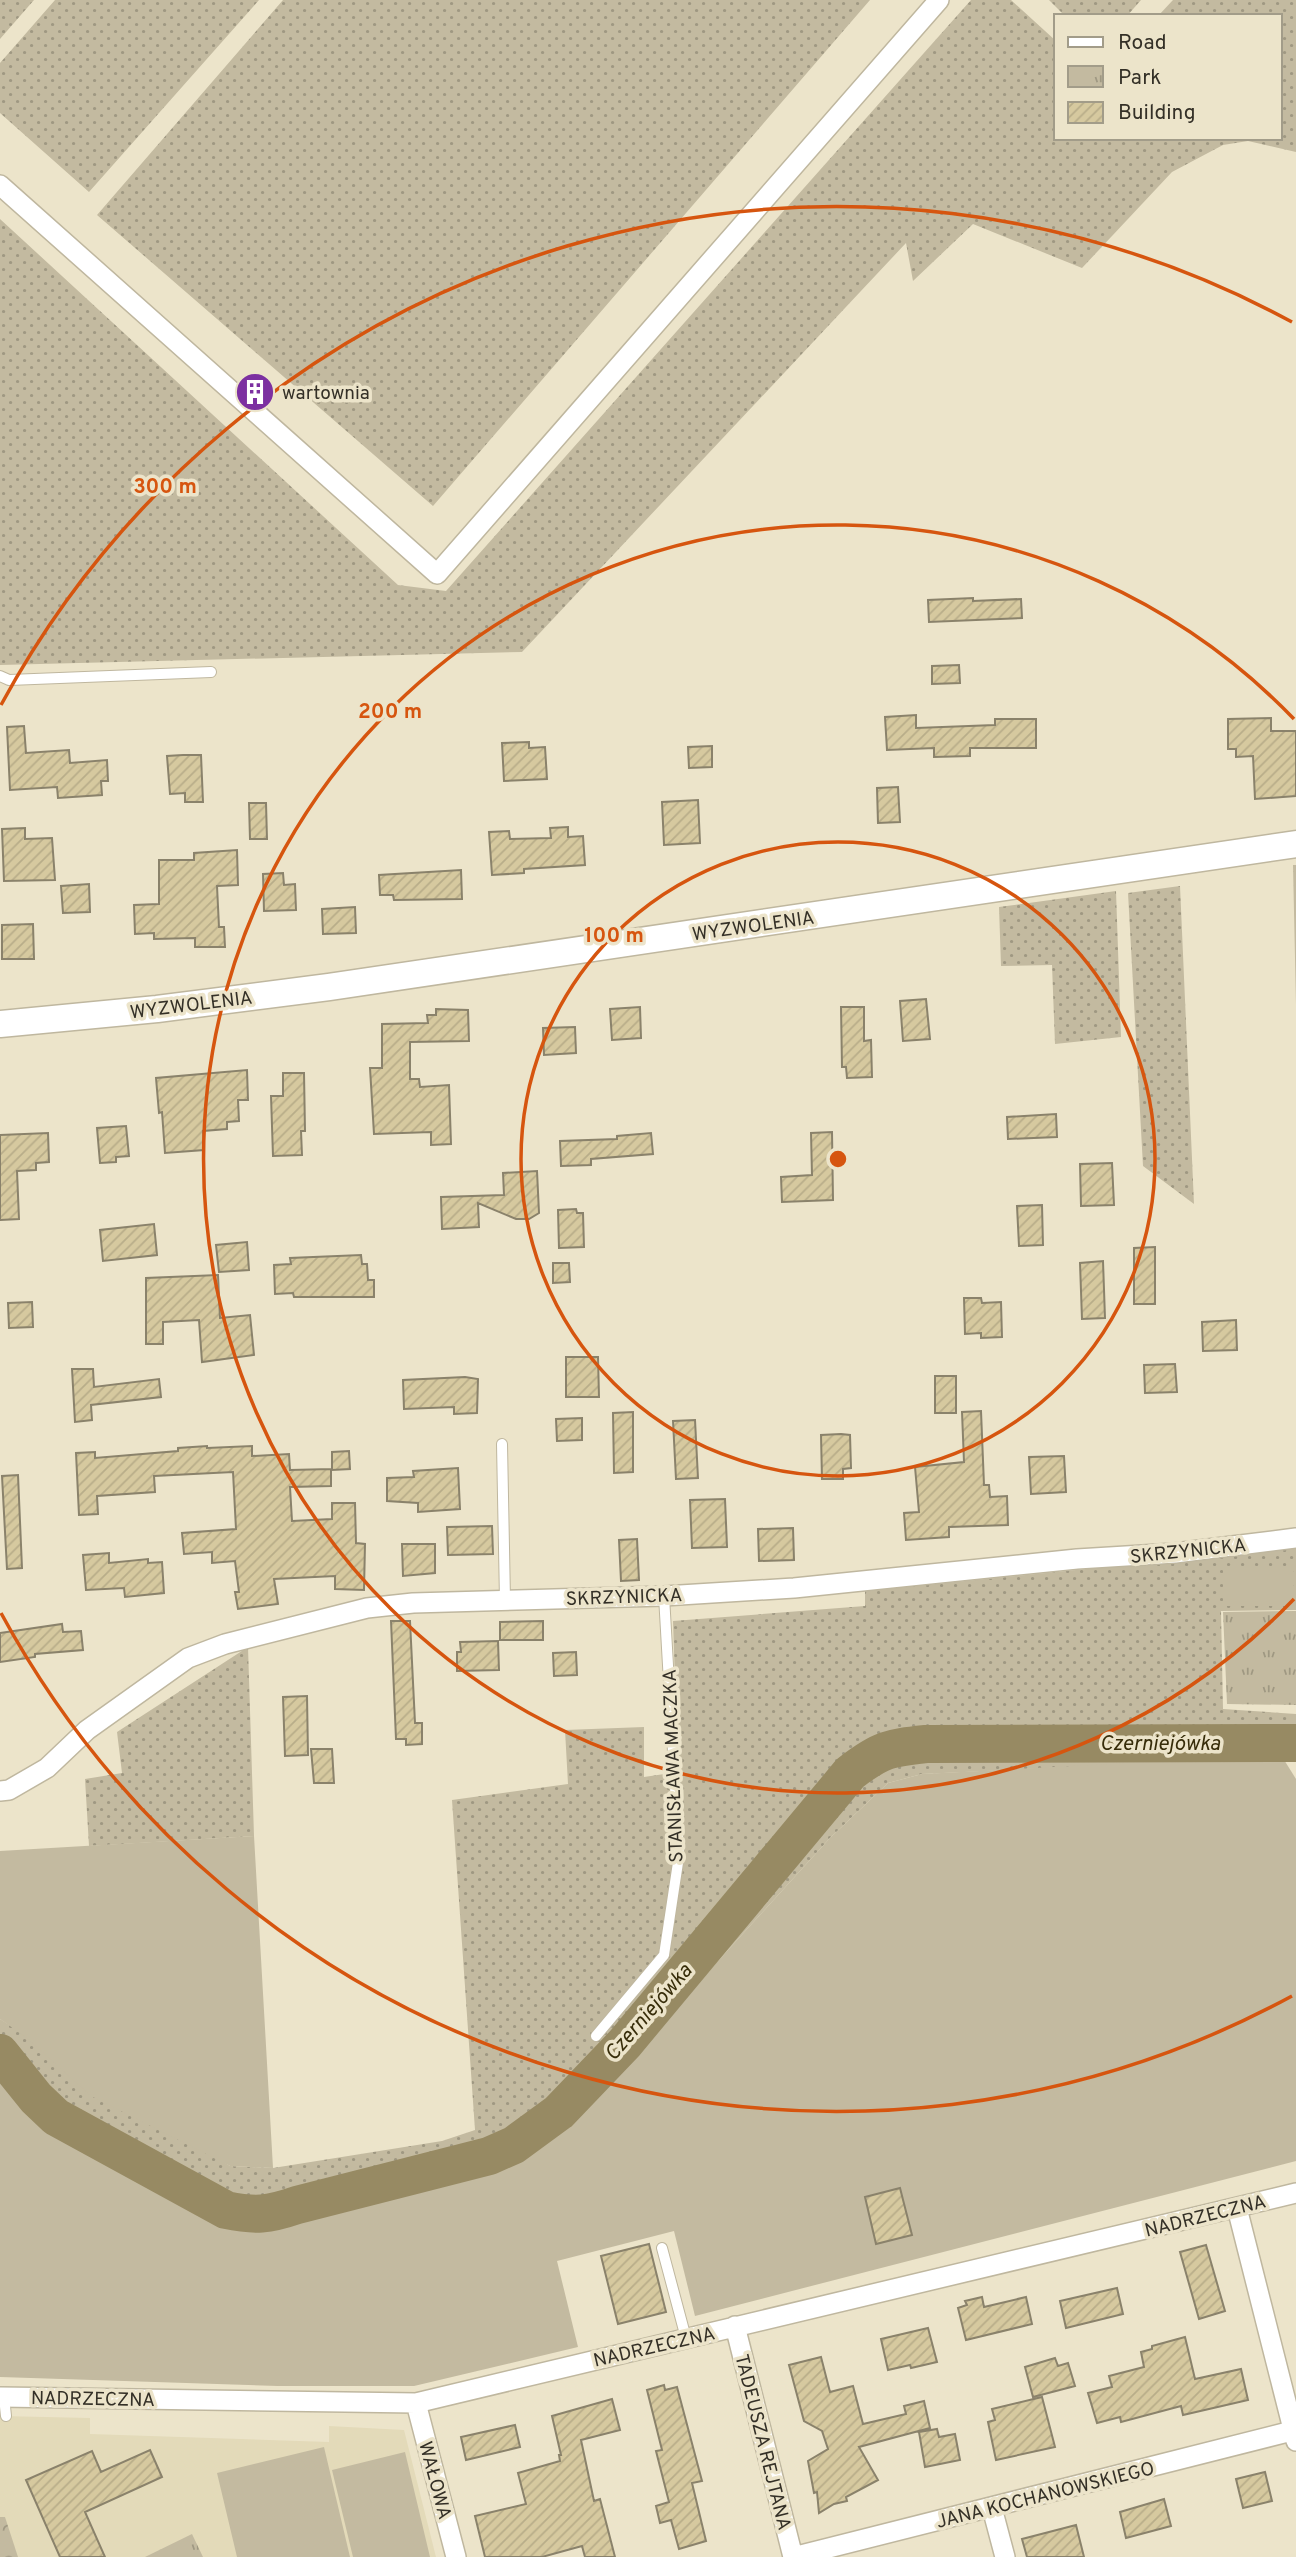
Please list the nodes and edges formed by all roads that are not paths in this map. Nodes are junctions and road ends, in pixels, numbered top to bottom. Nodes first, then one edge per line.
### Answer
1 (939, 0) edge
2 (0, 185) edge
3 (211, 672) dead end
4 (0, 676) edge
5 (1296, 844) edge
6 (0, 1024) edge
7 (502, 1444) dead end
8 (1296, 1538) edge
9 (664, 1596) junction
10 (505, 1600) junction
11 (0, 1791) edge
12 (596, 2036) dead end
13 (1296, 2193) edge
14 (1237, 2208) junction
15 (662, 2248) dead end
16 (735, 2326) junction
17 (686, 2338) junction
18 (3, 2403) edge
19 (416, 2403) junction
20 (1295, 2434) edge
21 (992, 2508) junction
22 (456, 2557) edge
23 (793, 2557) edge
24 (1005, 2557) edge

1 - 2 street
3 - 4 lane
5 - 6 street, WYZWOLENIA
7 - 10 lane
8 - 9 street, SKRZYNICKA
9 - 10 street, SKRZYNICKA
9 - 12 lane, STANISŁAWA MACZKA
10 - 11 street, SKRZYNICKA
13 - 14 street, NADRZECZNA
14 - 16 street, NADRZECZNA
14 - 20 street
15 - 17 lane
16 - 17 street, NADRZECZNA
16 - 23 street, TADEUSZA REJTANA
17 - 19 street, NADRZECZNA
18 - 19 street, NADRZECZNA
19 - 22 street, WAŁOWA
20 - 21 street, JANA KOCHANOWSKIEGO
21 - 23 street, JANA KOCHANOWSKIEGO
21 - 24 street

